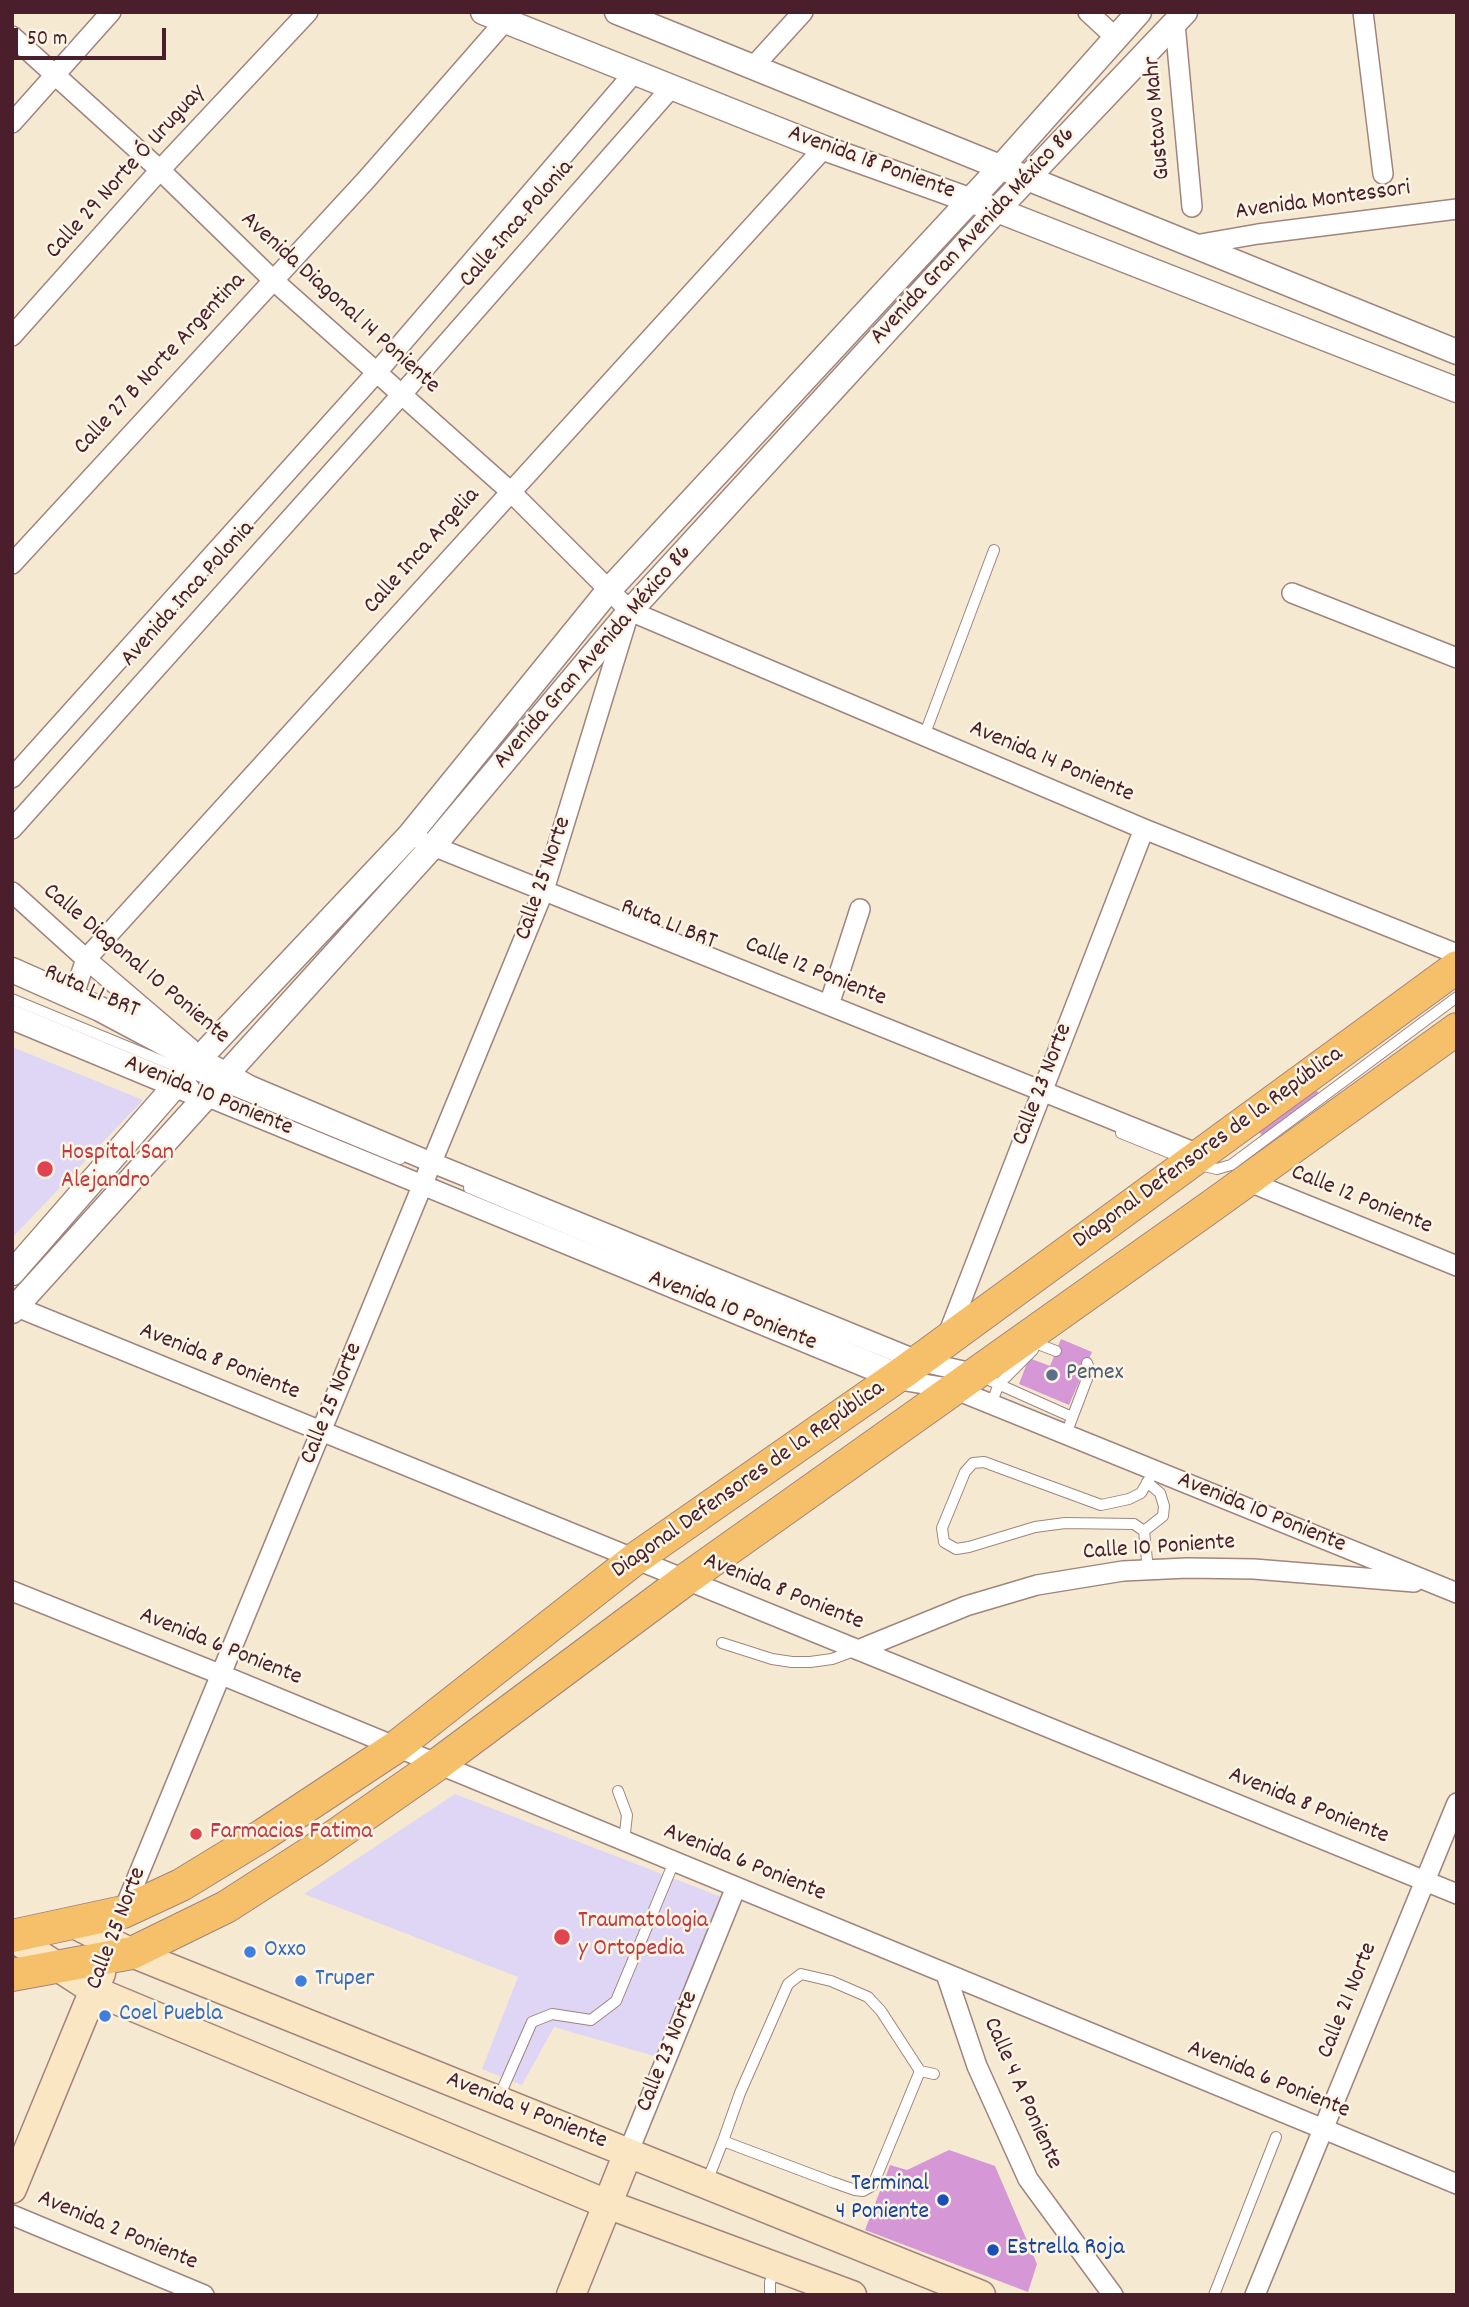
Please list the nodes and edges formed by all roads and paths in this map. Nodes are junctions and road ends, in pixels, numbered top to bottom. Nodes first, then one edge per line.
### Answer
1 (111, 12) edge
2 (308, 12) edge
3 (617, 12) edge
4 (803, 12) edge
5 (1088, 12) edge
6 (1139, 12) edge
7 (1363, 12) edge
8 (500, 15) edge
9 (1180, 18) edge
10 (12, 36) edge
11 (1115, 37) junction
12 (752, 67) junction
13 (634, 73) junction
14 (55, 76) junction
15 (671, 88) junction
16 (12, 123) edge
17 (824, 148) junction
18 (1001, 167) junction
19 (160, 170) junction
20 (1383, 174) dead end
21 (1026, 179) junction
22 (969, 200) junction
23 (1192, 207) dead end
24 (1457, 209) edge
25 (997, 210) junction
26 (1195, 245) junction
27 (273, 280) junction
28 (12, 336) edge
29 (1457, 352) edge
30 (377, 372) junction
31 (1457, 390) edge
32 (402, 394) junction
33 (511, 492) junction
34 (994, 550) dead end
35 (12, 564) edge
36 (608, 591) junction
37 (1292, 593) dead end
38 (630, 611) junction
39 (1457, 657) edge
40 (924, 736) junction
41 (12, 778) edge
42 (12, 829) edge
43 (1144, 829) junction
44 (423, 845) junction
45 (12, 892) edge
46 (543, 894) junction
47 (860, 909) dead end
48 (1457, 954) edge
49 (86, 959) junction
50 (1457, 967) edge
51 (12, 970) edge
52 (12, 981) edge
53 (73, 996) junction
54 (1457, 997) edge
55 (12, 999) edge
56 (829, 1005) junction
57 (12, 1017) edge
58 (245, 1026) dead end
59 (1457, 1029) edge
60 (227, 1046) dead end
61 (204, 1072) junction
62 (1368, 1077) dead end
63 (1040, 1095) junction
64 (1197, 1158) junction
65 (428, 1173) junction
66 (1242, 1177) junction
67 (1192, 1206) dead end
68 (1457, 1266) edge
69 (12, 1273) edge
70 (14, 1307) edge
71 (946, 1341) junction
72 (1032, 1342) junction
73 (1056, 1351) dead end
74 (1087, 1363) dead end
75 (906, 1370) junction
76 (973, 1379) junction
77 (991, 1404) junction
78 (1069, 1426) junction
79 (322, 1432) junction
80 (1151, 1476) junction
81 (1144, 1531) junction
82 (635, 1559) junction
83 (1148, 1570) junction
84 (685, 1580) junction
85 (1433, 1584) junction
86 (12, 1591) edge
87 (1457, 1593) edge
88 (722, 1643) dead end
89 (858, 1650) junction
90 (222, 1675) junction
91 (396, 1747) junction
92 (439, 1764) junction
93 (618, 1791) dead end
94 (1457, 1803) edge
95 (624, 1841) junction
96 (674, 1861) junction
97 (1424, 1881) junction
98 (736, 1887) junction
99 (1457, 1894) edge
100 (123, 1912) junction
101 (74, 1924) junction
102 (12, 1937) edge
103 (117, 1952) junction
104 (57, 1967) junction
105 (946, 1974) junction
106 (12, 1975) edge
107 (95, 1991) junction
108 (920, 2071) junction
109 (934, 2074) dead end
110 (498, 2101) junction
111 (1322, 2130) junction
112 (1276, 2137) dead end
113 (723, 2141) junction
114 (628, 2153) junction
115 (706, 2184) junction
116 (1457, 2184) edge
117 (12, 2189) edge
118 (607, 2204) junction
119 (12, 2215) edge
120 (777, 2266) junction
121 (204, 2295) edge
122 (570, 2295) edge
123 (770, 2295) edge
124 (852, 2295) edge
125 (981, 2295) edge
126 (1113, 2295) edge
127 (1214, 2295) edge
128 (1255, 2295) edge

1 - 14 street
2 - 19 street, Calle 29 Norte Ó Uruguay
3 - 12 street, Avenida 18 Poniente
4 - 12 street
5 - 11 street
6 - 11 street, Avenida Gran Avenida México 86
7 - 20 street
8 - 13 street, Avenida 18 Poniente
8 - 27 street, Calle 27 B Norte Argentina
9 - 21 street, Avenida Gran Avenida México 86
9 - 23 street, Gustavo Mahr
10 - 14 street, Avenida Diagonal 14 Poniente
11 - 18 street, Avenida Gran Avenida México 86
12 - 18 street, Avenida 18 Poniente
13 - 15 street, Avenida 18 Poniente
13 - 30 street, Calle Inca Polonia
14 - 16 street
14 - 19 street, Avenida Diagonal 14 Poniente
15 - 17 street, Avenida 18 Poniente
15 - 32 street, Calle Inca Polonia
17 - 22 street, Avenida 18 Poniente
17 - 33 street, Calle Inca Argelia
18 - 21 street, Avenida 18 Poniente
18 - 22 street, Avenida Gran Avenida México 86
19 - 27 street, Avenida Diagonal 14 Poniente
19 - 28 street, Calle 29 Norte Ó Uruguay
21 - 25 street, Avenida Gran Avenida México 86
21 - 26 street, Avenida 18 Poniente
22 - 25 street, Avenida 18 Poniente
22 - 36 street, Avenida Gran Avenida México 86
24 - 26 street, Avenida Montessori
25 - 31 street, Avenida 18 Poniente
25 - 38 street, Avenida Gran Avenida México 86
26 - 29 street, Avenida 18 Poniente
27 - 30 street, Avenida Diagonal 14 Poniente
27 - 35 street, Calle 27 B Norte Argentina
30 - 32 street, Avenida Diagonal 14 Poniente
30 - 41 street, Avenida Inca Polonia
32 - 33 street, Avenida Diagonal 14 Poniente
32 - 42 street, Avenida Inca Polonia
33 - 36 street, Avenida Diagonal 14 Poniente
33 - 49 street, Calle Inca Argelia
34 - 40 lane
36 - 38 street, Avenida Diagonal 14 Poniente
36 - 44 street, Avenida Gran Avenida México 86
37 - 39 street
38 - 40 street, Avenida 14 Poniente
38 - 44 street, Avenida Gran Avenida México 86
38 - 46 street, Calle 25 Norte
40 - 43 street, Avenida 14 Poniente
43 - 48 street, Avenida 14 Poniente
43 - 63 street, Calle 23 Norte
44 - 46 street, Calle 12 Poniente
44 - 58 lane
44 - 61 street, Avenida Gran Avenida México 86
45 - 49 street, Calle Diagonal 10 Poniente
46 - 56 street, Calle 12 Poniente
46 - 63 lane, Ruta L1 BRT
46 - 65 street, Calle 25 Norte
47 - 56 street
49 - 53 street, Calle Inca Argelia
49 - 61 street, Calle Diagonal 10 Poniente
50 - 64 main road, Diagonal Defensores de la República
51 - 53 street, Avenida 10 Poniente
52 - 61 lane, Ruta L1 BRT
53 - 61 street, Avenida 10 Poniente
54 - 64 lane
55 - 61 lane, Ruta L1 BRT
56 - 63 street, Calle 12 Poniente
57 - 61 street, Avenida 10 Poniente
59 - 66 main road, Diagonal Defensores de la República
60 - 61 lane
61 - 65 street, Avenida 10 Poniente
61 - 65 street, Avenida 10 Poniente
61 - 69 street, Avenida Gran Avenida México 86
61 - 70 street, Avenida Gran Avenida México 86
62 - 66 lane
63 - 64 street, Calle 12 Poniente
63 - 71 street, Calle 23 Norte
64 - 71 main road, Diagonal Defensores de la República
65 - 75 street, Avenida 10 Poniente
65 - 75 street, Avenida 10 Poniente
65 - 79 street, Calle 25 Norte
66 - 68 street, Calle 12 Poniente
66 - 72 main road, Diagonal Defensores de la República
67 - 76 lane
70 - 79 street, Avenida 8 Poniente
71 - 75 main road, Diagonal Defensores de la República
72 - 73 lane
72 - 76 main road, Diagonal Defensores de la República
74 - 78 lane
75 - 76 street, Avenida 10 Poniente
75 - 76 street, Avenida 10 Poniente
75 - 82 main road, Diagonal Defensores de la República
76 - 77 street, Avenida 10 Poniente
76 - 77 lane
76 - 78 lane
76 - 84 main road, Diagonal Defensores de la República
77 - 78 street, Avenida 10 Poniente
78 - 80 street, Avenida 10 Poniente
79 - 82 street, Avenida 8 Poniente
79 - 90 street, Calle 25 Norte
80 - 81 lane
80 - 81 lane
80 - 85 street, Avenida 10 Poniente
81 - 83 lane
82 - 84 street, Avenida 8 Poniente
82 - 91 main road, Diagonal Defensores de la República
83 - 85 street, Calle 10 Poniente
83 - 89 street, Calle 10 Poniente
84 - 89 street, Avenida 8 Poniente
84 - 92 main road, Diagonal Defensores de la República
85 - 87 street, Avenida 10 Poniente
86 - 90 street, Avenida 6 Poniente
88 - 89 lane
89 - 97 street, Avenida 8 Poniente
90 - 91 street, Avenida 6 Poniente
90 - 100 street, Calle 25 Norte
91 - 92 street, Avenida 6 Poniente
91 - 100 main road, Diagonal Defensores de la República
92 - 95 street, Avenida 6 Poniente
92 - 103 main road, Diagonal Defensores de la República
93 - 95 lane
94 - 97 street, Calle 21 Norte
95 - 96 street, Avenida 6 Poniente
96 - 98 street, Avenida 6 Poniente
96 - 110 lane
97 - 99 street, Avenida 8 Poniente
97 - 111 street, Calle 21 Norte
98 - 105 street, Avenida 6 Poniente
98 - 114 street, Calle 23 Norte
100 - 101 main road, Diagonal Defensores de la República
100 - 103 main road, Calle 25 Norte
101 - 102 main road, Diagonal Defensores de la República
101 - 103 main road, Avenida 4 Poniente
102 - 104 main road
103 - 104 main road, Diagonal Defensores de la República
103 - 107 main road, Calle 25 Norte
103 - 110 main road, Avenida 4 Poniente
104 - 106 main road, Diagonal Defensores de la República
104 - 107 main road
105 - 111 street, Avenida 6 Poniente
105 - 126 street, Calle 4 A Poniente
107 - 117 main road, Calle 25 Norte
107 - 118 main road
108 - 109 lane
108 - 113 lane
108 - 113 lane
110 - 114 main road, Avenida 4 Poniente
111 - 116 street, Avenida 6 Poniente
111 - 128 street, Calle 21 Norte
112 - 127 lane
113 - 115 lane
114 - 115 main road, Avenida 4 Poniente
114 - 118 main road, Calle 23 Norte
115 - 125 main road, Avenida 4 Poniente
118 - 120 main road
118 - 122 main road, Calle 23 Norte
119 - 121 street, Avenida 2 Poniente
120 - 123 lane
120 - 124 main road

